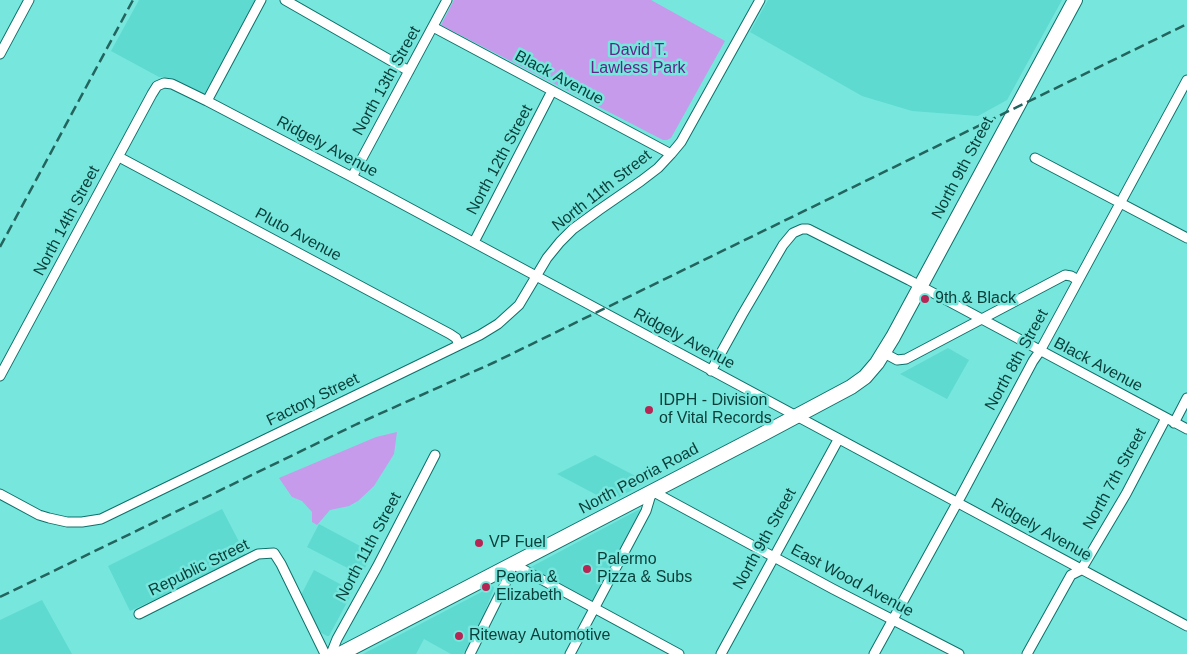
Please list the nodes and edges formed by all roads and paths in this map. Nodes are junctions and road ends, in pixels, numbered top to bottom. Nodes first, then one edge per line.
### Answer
1 (29, 0) edge
2 (261, 0) edge
3 (285, 0) edge
4 (447, 0) edge
5 (1075, 0) edge
6 (758, 1) edge
7 (434, 27) junction
8 (0, 54) edge
9 (409, 71) junction
10 (1187, 80) edge
11 (164, 83) joint
12 (552, 91) junction
13 (207, 101) junction
14 (671, 154) junction
15 (119, 157) junction
16 (1034, 158) dead end
17 (352, 177) junction
18 (1120, 202) junction
19 (1187, 238) edge
20 (474, 242) junction
21 (537, 276) junction
22 (1078, 280) junction
23 (920, 286) junction
24 (981, 319) junction
25 (459, 345) junction
26 (1040, 351) junction
27 (884, 353) junction
28 (711, 370) junction
29 (0, 376) edge
30 (1187, 398) edge
31 (796, 416) junction
32 (1166, 418) junction
33 (1174, 423) junction
34 (1187, 430) edge
35 (838, 440) junction
36 (435, 455) dead end
37 (652, 491) junction
38 (0, 494) edge
39 (957, 502) junction
40 (775, 558) junction
41 (513, 564) junction
42 (1081, 570) junction
43 (594, 608) junction
44 (139, 614) dead end
45 (893, 620) junction
46 (1187, 626) edge
47 (325, 654) edge
48 (331, 654) edge
49 (340, 654) edge
50 (470, 654) edge
51 (570, 654) edge
52 (679, 654) edge
53 (722, 654) edge
54 (874, 654) edge
55 (959, 654) edge
56 (1027, 654) edge

1 - 8 street
2 - 13 street
3 - 9 street
4 - 7 street, North 13th Street
5 - 23 main road, North 9th Street
6 - 14 street, North 11th Street
7 - 9 street, North 13th Street
7 - 12 street, Black Avenue
9 - 17 street, North 13th Street
10 - 18 street, North 8th Street
11 - 13 street, Ridgely Avenue
11 - 15 street, North 14th Street
12 - 14 street, Black Avenue
12 - 20 street, North 12th Street
13 - 17 street, Ridgely Avenue
14 - 21 street, North 11th Street
15 - 25 street, Pluto Avenue
15 - 29 street, North 14th Street
16 - 18 street
17 - 20 street, Ridgely Avenue
18 - 19 street
18 - 22 street, North 8th Street
20 - 21 street, Ridgely Avenue
21 - 25 street, Factory Street
21 - 28 street, Ridgely Avenue
22 - 24 street
22 - 26 street, North 8th Street
23 - 24 street, Black Avenue
23 - 27 main road, North 9th Street
23 - 28 street, Black Avenue
24 - 26 street, Black Avenue
24 - 27 street
25 - 38 street, Factory Street
26 - 32 street, Black Avenue
26 - 39 street, North 8th Street
27 - 31 main road, North Peoria Road
28 - 31 street, Ridgely Avenue
30 - 33 street
31 - 35 street, Ridgely Avenue
31 - 37 main road, North Peoria Road
32 - 33 street, Black Avenue
32 - 42 street, North 7th Street
33 - 34 street, Black Avenue
35 - 39 street, Ridgely Avenue
35 - 40 street, North 9th Street
36 - 48 street, North 11th Street
37 - 40 street, East Wood Avenue
37 - 41 main road, North Peoria Road
37 - 43 street
39 - 42 street, Ridgely Avenue
39 - 45 street, North 8th Street
40 - 45 street, East Wood Avenue
40 - 53 street, North 9th Street
41 - 43 street
41 - 49 main road, North Peoria Road
41 - 50 street
42 - 46 street, Ridgely Avenue
42 - 56 street, North 7th Street
43 - 51 street
43 - 52 street
44 - 47 street, Republic Street
45 - 54 street, North 8th Street
45 - 55 street, East Wood Avenue

